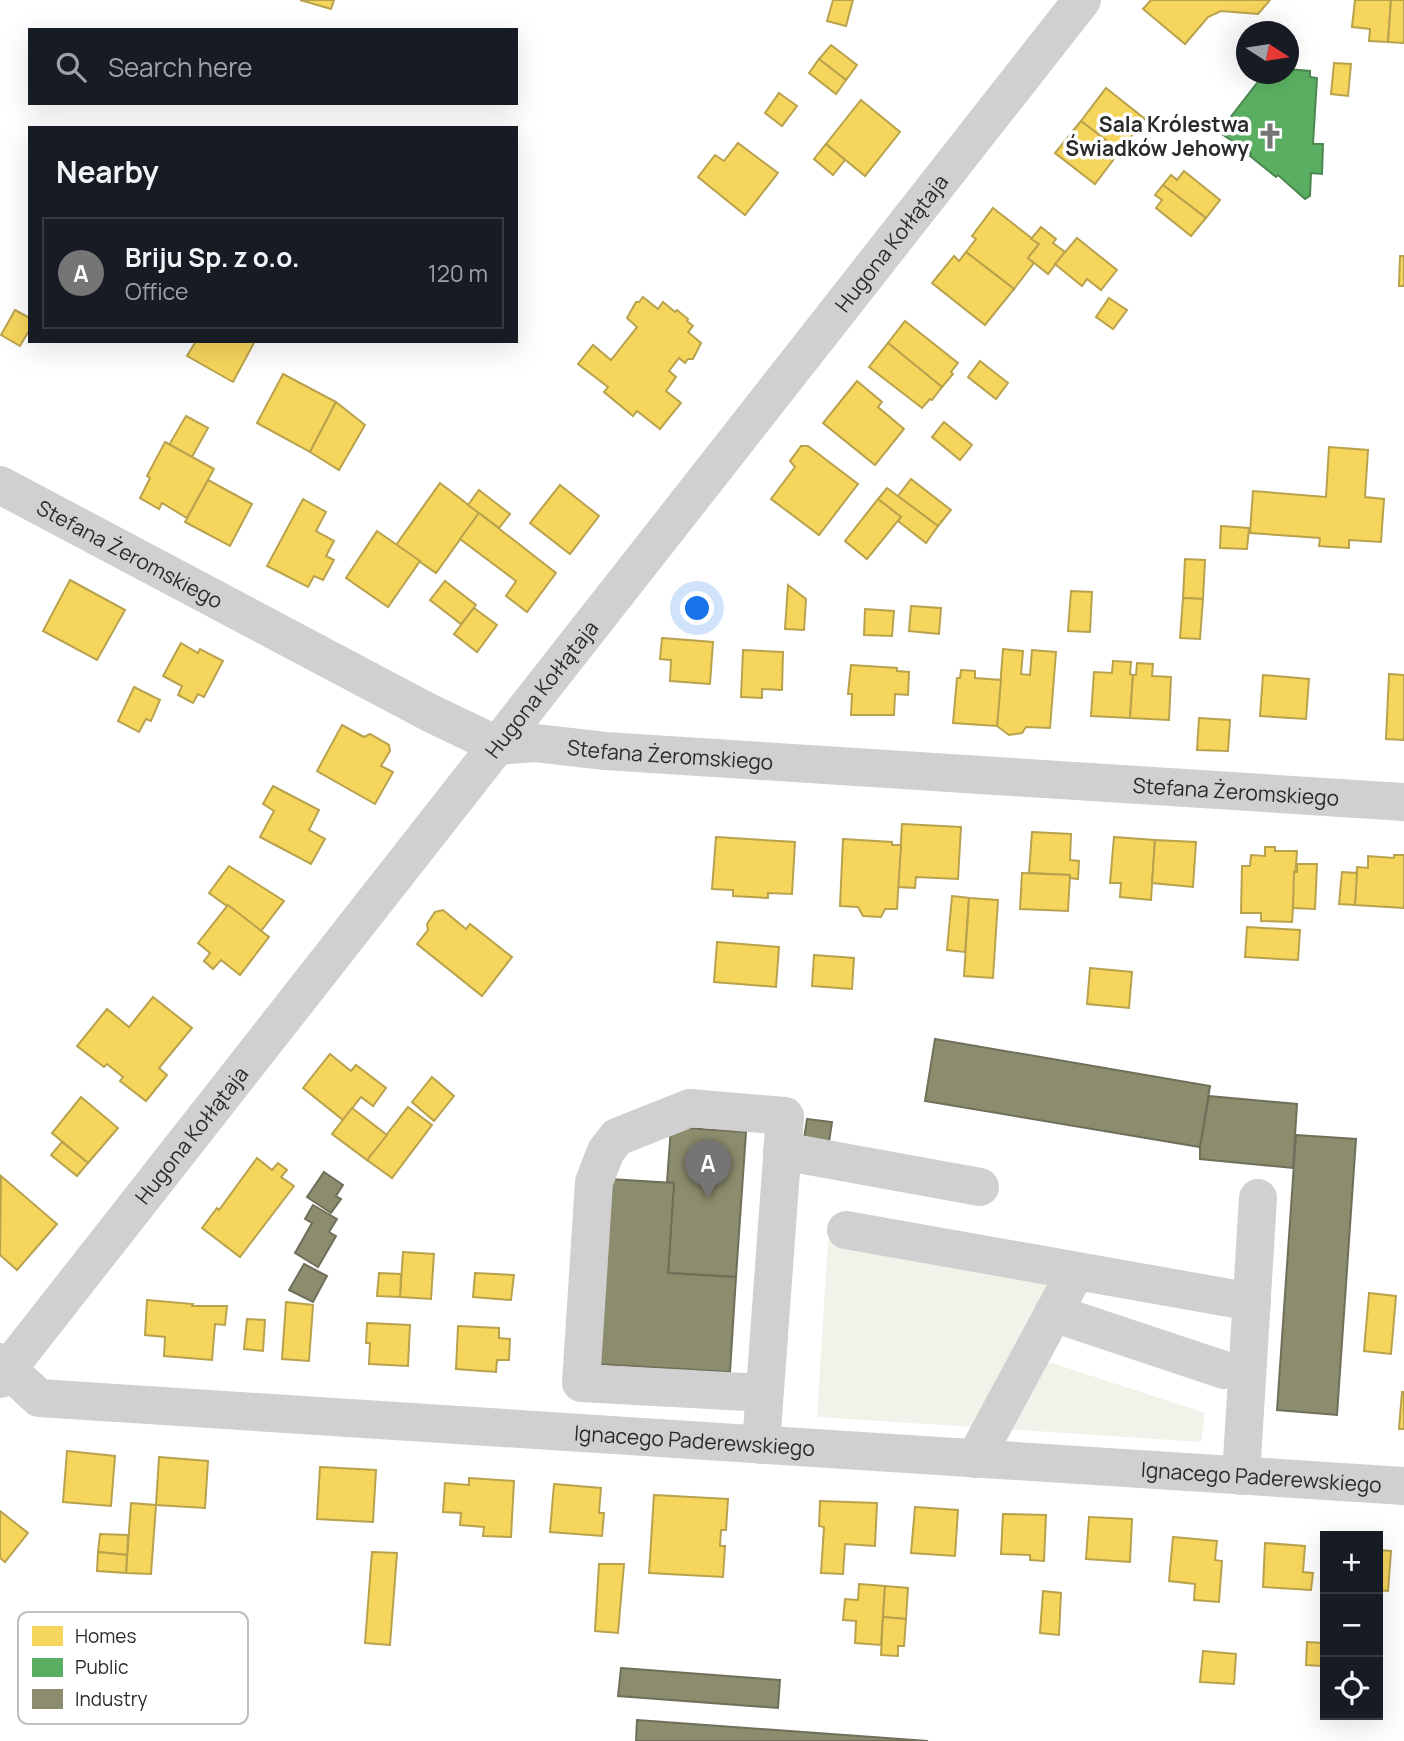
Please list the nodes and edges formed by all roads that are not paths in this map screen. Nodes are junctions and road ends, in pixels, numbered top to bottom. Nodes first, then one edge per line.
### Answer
1 (1082, 0) edge
2 (0, 485) edge
3 (499, 746) junction
4 (1404, 802) edge
5 (782, 1151) junction
6 (979, 1187) dead end
7 (1258, 1198) dead end
8 (846, 1230) dead end
9 (1076, 1271) junction
10 (1252, 1302) junction
11 (1053, 1313) junction
12 (3, 1370) edge
13 (1224, 1370) dead end
14 (765, 1393) junction
15 (761, 1445) junction
16 (975, 1459) junction
17 (1241, 1476) junction
18 (1404, 1486) edge

1 - 3 street, Hugona Kołłątaja
2 - 3 street, Stefana Żeromskiego
3 - 4 street, Stefana Żeromskiego
3 - 12 street, Hugona Kołłątaja
5 - 6 street
5 - 14 street
5 - 14 street
7 - 10 street
8 - 9 street
9 - 10 street
9 - 11 street
10 - 17 street
11 - 13 street
11 - 16 street
12 - 15 street, Ignacego Paderewskiego
14 - 15 street
15 - 16 street, Ignacego Paderewskiego
16 - 17 street, Ignacego Paderewskiego
17 - 18 street, Ignacego Paderewskiego

